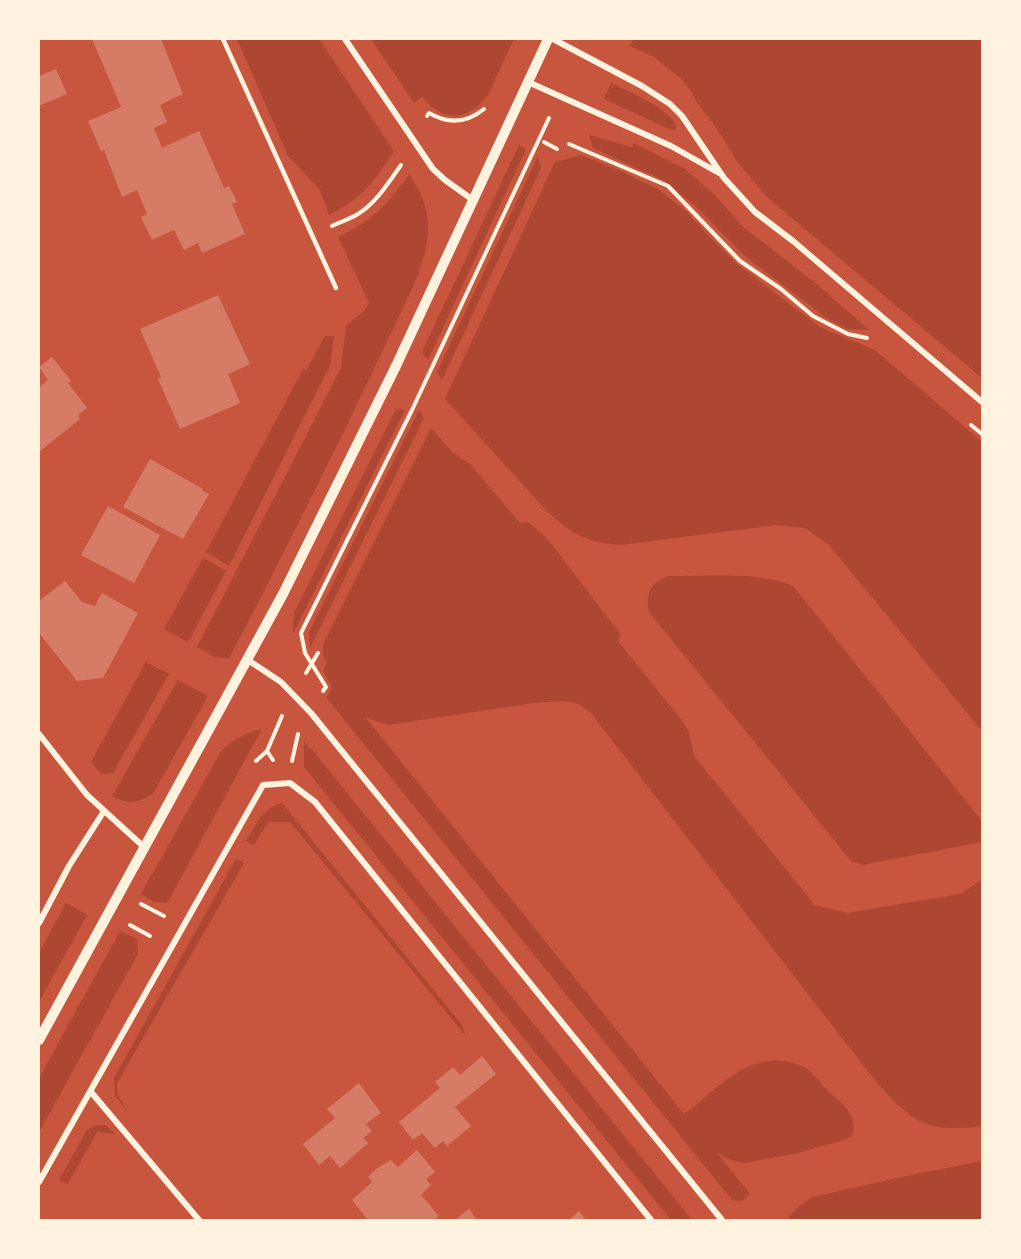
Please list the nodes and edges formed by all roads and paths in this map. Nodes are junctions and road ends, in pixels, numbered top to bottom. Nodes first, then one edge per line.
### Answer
1 (223, 39) edge
2 (345, 39) edge
3 (548, 39) edge
4 (553, 39) edge
5 (528, 82) junction
6 (485, 108) dead end
7 (427, 117) dead end
8 (546, 124) dead end
9 (544, 142) dead end
10 (569, 144) dead end
11 (556, 149) dead end
12 (402, 163) dead end
13 (724, 178) junction
14 (472, 200) junction
15 (312, 236) junction
16 (336, 288) dead end
17 (870, 339) dead end
18 (982, 402) edge
19 (965, 420) dead end
20 (982, 434) edge
21 (248, 660) junction
22 (326, 687) dead end
23 (39, 734) edge
24 (104, 811) junction
25 (145, 848) junction
26 (39, 923) edge
27 (39, 1041) edge
28 (91, 1092) junction
29 (39, 1182) edge
30 (199, 1220) edge
31 (651, 1220) edge
32 (722, 1220) edge

1 - 15 lane
2 - 14 street
3 - 5 street
4 - 13 street
5 - 13 street
5 - 14 street
6 - 7 path
8 - 22 path
9 - 11 path
10 - 17 path
12 - 15 path
13 - 18 street
14 - 21 street
15 - 16 lane
19 - 20 path
21 - 25 street
21 - 32 street
23 - 24 street
24 - 25 street
24 - 26 street
25 - 27 street
28 - 29 street
28 - 30 street
28 - 31 street

